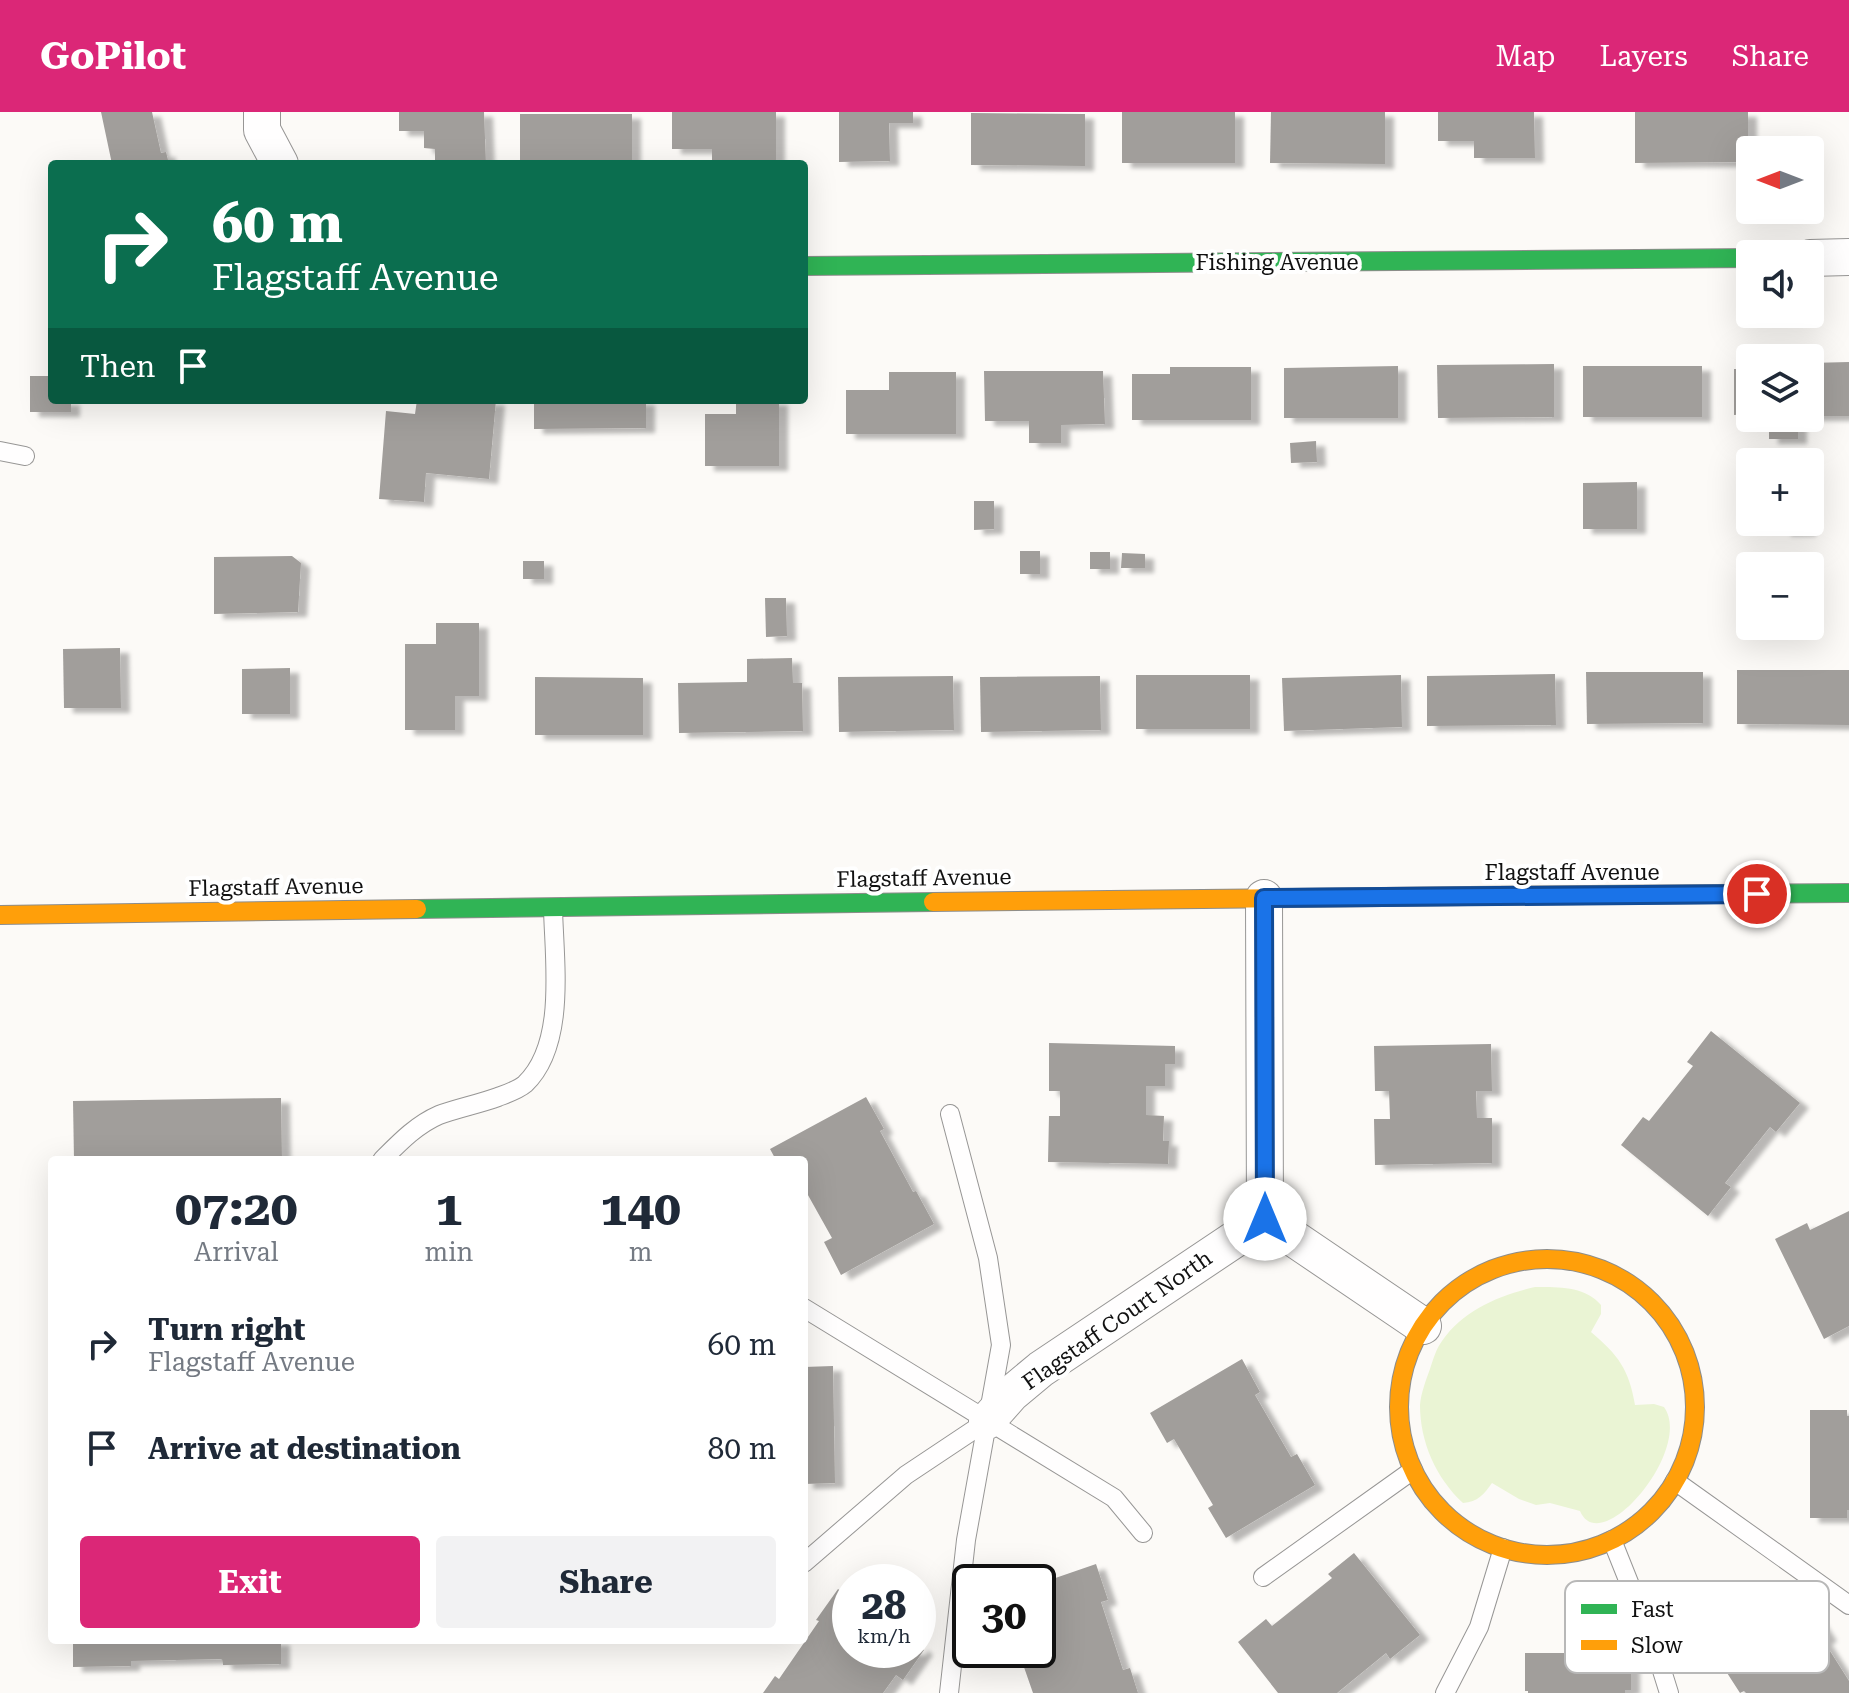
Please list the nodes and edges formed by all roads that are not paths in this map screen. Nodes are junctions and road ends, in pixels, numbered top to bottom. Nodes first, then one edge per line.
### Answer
1 (262, 112) edge
2 (278, 160) edge
3 (1849, 257) edge
4 (1736, 258) edge
5 (1824, 258) edge
6 (808, 266) edge
7 (0, 451) edge
8 (25, 456) dead end
9 (1849, 893) edge
10 (1264, 898) junction
11 (553, 907) junction
12 (0, 915) edge
13 (950, 1114) dead end
14 (386, 1156) edge
15 (1265, 1219) junction
16 (808, 1310) edge
17 (1423, 1326) junction
18 (987, 1421) junction
19 (1413, 1470) junction
20 (1675, 1481) junction
21 (1143, 1533) dead end
22 (1612, 1540) junction
23 (1503, 1548) junction
24 (808, 1560) edge
25 (1263, 1577) dead end
26 (1628, 1581) edge
27 (1815, 1581) edge
28 (1829, 1591) edge
29 (1849, 1605) edge
30 (1663, 1673) edge
31 (949, 1693) edge
32 (1445, 1693) edge
33 (1669, 1693) edge

1 - 2 street
3 - 5 street
4 - 6 street, Fishing Avenue
7 - 8 lane
9 - 10 street, Flagstaff Avenue
10 - 11 street, Flagstaff Avenue
10 - 15 street
11 - 12 street, Flagstaff Avenue
11 - 14 lane
13 - 18 lane
15 - 17 street
15 - 18 street, Flagstaff Court North
16 - 18 lane
17 - 19 street
17 - 20 street
18 - 21 lane
18 - 24 lane
18 - 31 lane
19 - 23 street
19 - 25 lane
20 - 22 street
20 - 27 lane
22 - 23 street
22 - 26 lane
23 - 32 lane
28 - 29 lane
30 - 33 lane

